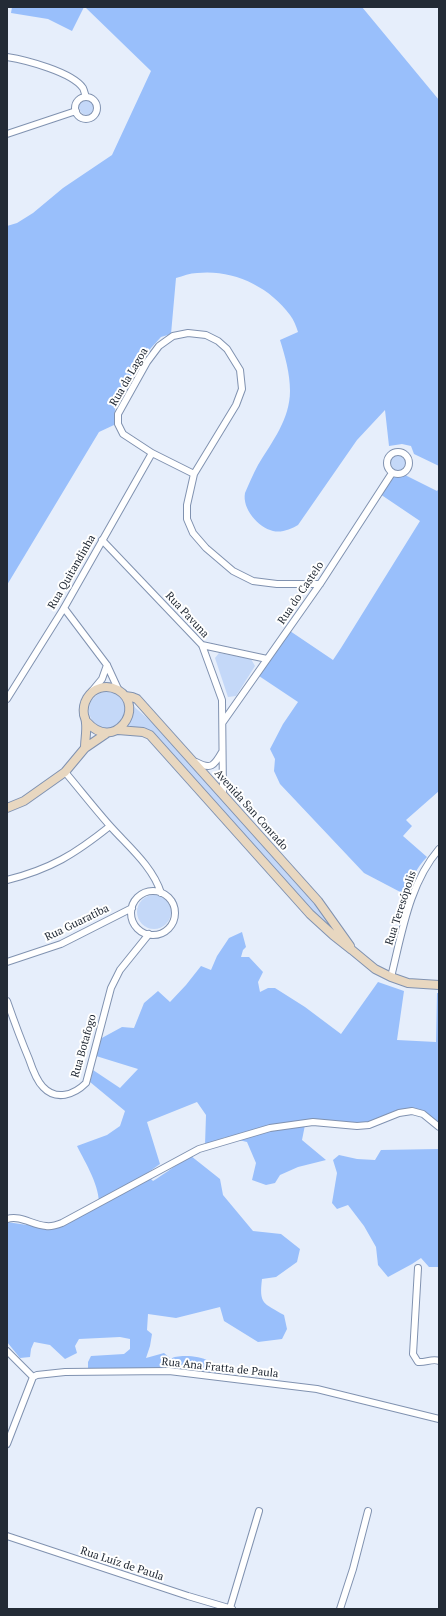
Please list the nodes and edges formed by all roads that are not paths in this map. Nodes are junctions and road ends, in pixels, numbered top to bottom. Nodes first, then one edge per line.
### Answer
1 (7, 57) edge
2 (86, 97) junction
3 (76, 110) junction
4 (7, 134) edge
5 (152, 453) junction
6 (392, 473) dead end
7 (194, 474) junction
8 (102, 540) junction
9 (320, 584) junction
10 (64, 608) junction
11 (202, 645) junction
12 (267, 659) junction
13 (108, 665) junction
14 (91, 693) junction
15 (122, 694) junction
16 (7, 699) edge
17 (87, 722) junction
18 (223, 722) junction
19 (118, 730) junction
20 (107, 733) junction
21 (84, 748) junction
22 (223, 750) junction
23 (193, 761) junction
24 (66, 772) junction
25 (223, 794) junction
26 (7, 808) edge
27 (110, 826) junction
28 (439, 849) edge
29 (7, 880) edge
30 (162, 893) junction
31 (132, 908) junction
32 (149, 934) junction
33 (352, 950) junction
34 (7, 962) edge
35 (391, 977) junction
36 (439, 985) edge
37 (7, 1002) edge
38 (439, 1127) edge
39 (7, 1219) edge
40 (418, 1268) dead end
41 (7, 1351) edge
42 (439, 1361) edge
43 (32, 1377) junction
44 (439, 1419) edge
45 (7, 1444) edge
46 (260, 1511) dead end
47 (368, 1511) dead end
48 (7, 1536) edge
49 (231, 1609) edge
50 (340, 1609) edge

1 - 2 street
2 - 3 street
2 - 3 street
3 - 4 street
5 - 7 street, Rua da Lagoa
5 - 7 street, Rua da Lagoa
5 - 8 street, Rua Quitandinha
6 - 9 street, Rua do Castelo
7 - 9 street, Rua da Lagoa
8 - 10 street, Rua Quitandinha
8 - 11 street, Rua Pavuna
9 - 12 street, Rua do Castelo
10 - 13 street
10 - 16 street, Rua Quitandinha
11 - 12 street
11 - 18 street, Rua Pavuna
12 - 18 street, Rua do Castelo
13 - 14 street
13 - 15 street
14 - 15 street
14 - 17 street
15 - 19 street
15 - 23 street, Avenida San Conrado
17 - 20 street
17 - 21 street
18 - 22 street, Rua Pavuna
19 - 20 street
19 - 33 street, Avenida San Conrado
20 - 21 street
21 - 24 street
22 - 23 street
22 - 25 street, Rua Pavuna
23 - 25 street, Avenida San Conrado
24 - 26 street
24 - 27 street
25 - 33 street, Avenida San Conrado
27 - 29 street
27 - 30 street
28 - 35 street, Rua Teresópolis
30 - 31 street
30 - 32 street
31 - 32 street
31 - 34 street, Rua Guaratiba
32 - 37 street, Rua Botafogo
33 - 35 street, Avenida San Conrado
35 - 36 street, Avenida San Conrado
38 - 39 street
40 - 42 street
41 - 43 street
43 - 44 street, Rua Ana Fratta de Paula
43 - 45 street
46 - 49 street
47 - 50 street
48 - 49 street, Rua Luíz de Paula

